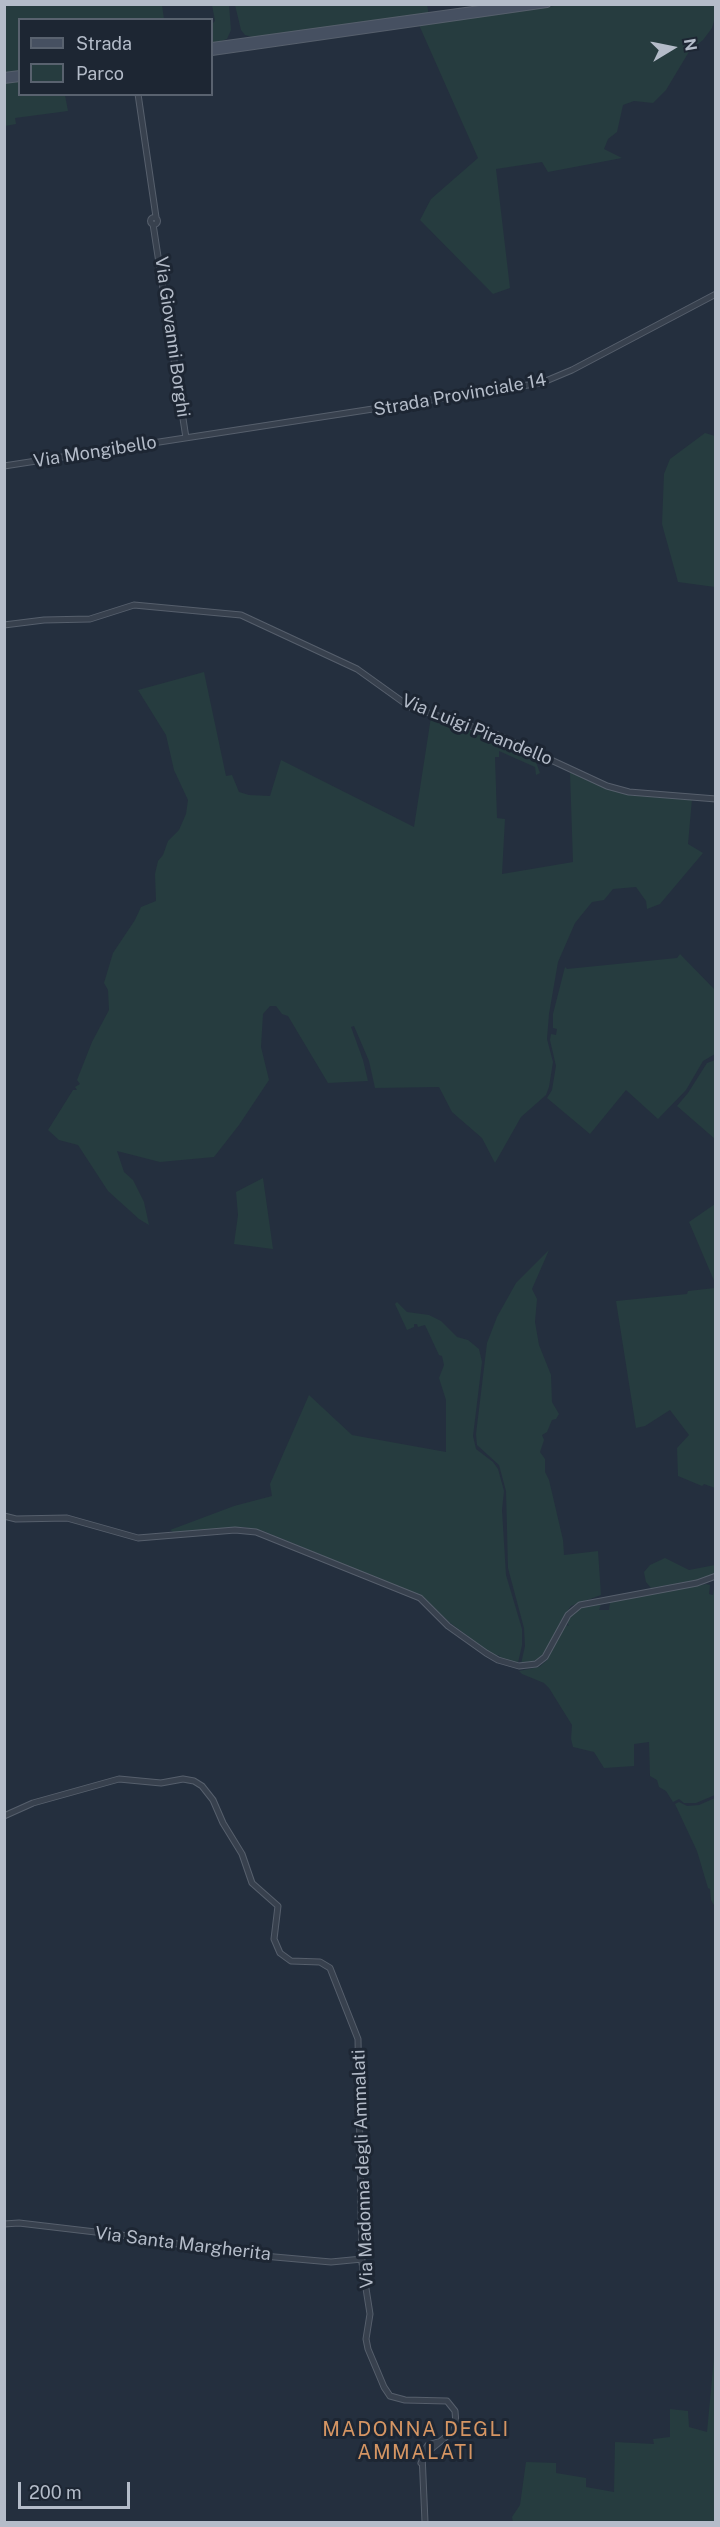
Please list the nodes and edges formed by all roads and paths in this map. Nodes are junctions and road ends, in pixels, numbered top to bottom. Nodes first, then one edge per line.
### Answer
1 (516, 4) edge
2 (547, 4) edge
3 (213, 46) edge
4 (213, 52) edge
5 (137, 96) edge
6 (716, 294) edge
7 (186, 438) junction
8 (4, 466) edge
9 (4, 625) edge
10 (716, 799) edge
11 (4, 1516) edge
12 (716, 1576) edge
13 (4, 1816) edge
14 (4, 2224) edge
15 (362, 2259) junction
16 (425, 2523) edge

1 - 3 main road
2 - 4 main road
5 - 7 street, Via Giovanni Borghi
6 - 7 street, Strada Provinciale 14
7 - 8 street, Via Mongibello
9 - 10 street, Via Luigi Pirandello
11 - 12 street
13 - 15 street, Via Madonna degli Ammalati
14 - 15 street, Via Santa Margherita
15 - 16 street, Via Madonna degli Ammalati

